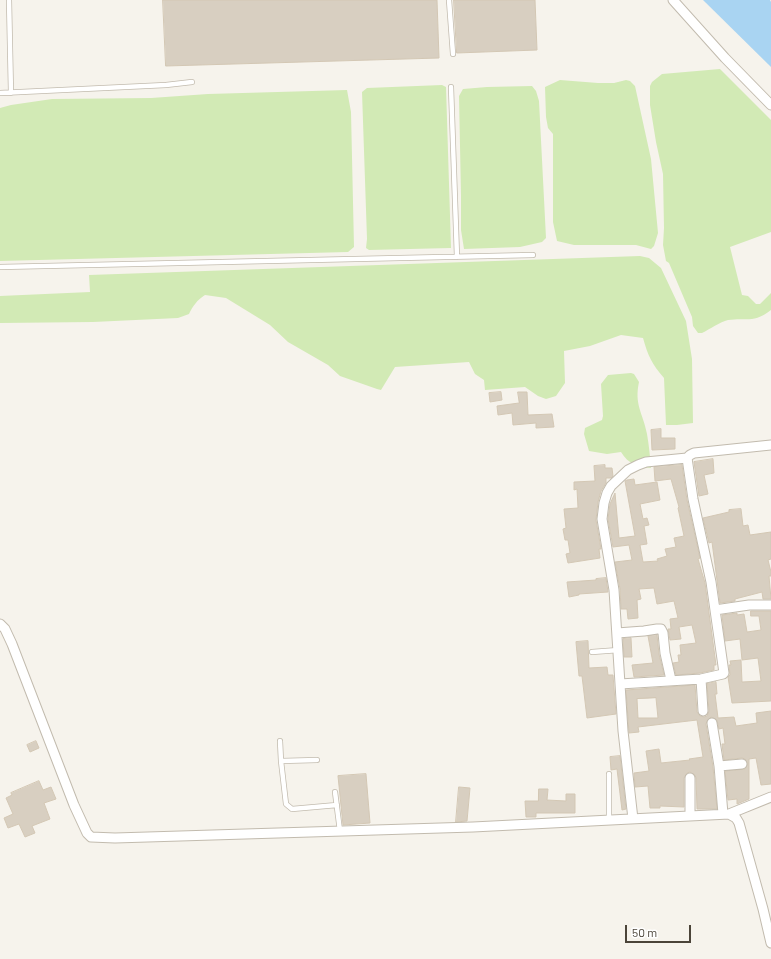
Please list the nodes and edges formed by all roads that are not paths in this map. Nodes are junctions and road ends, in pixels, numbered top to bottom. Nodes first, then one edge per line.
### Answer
1 (9, 0) edge
2 (449, 0) edge
3 (673, 0) edge
4 (453, 54) dead end
5 (192, 82) dead end
6 (451, 87) dead end
7 (0, 93) edge
8 (11, 93) junction
9 (771, 105) edge
10 (533, 255) dead end
11 (457, 257) junction
12 (0, 267) edge
13 (771, 445) edge
14 (687, 458) junction
15 (771, 605) edge
16 (715, 610) junction
17 (0, 624) edge
18 (617, 633) junction
19 (619, 650) junction
20 (592, 652) dead end
21 (702, 679) junction
22 (671, 680) junction
23 (620, 684) junction
24 (703, 711) dead end
25 (712, 723) dead end
26 (280, 741) dead end
27 (317, 760) dead end
28 (281, 761) junction
29 (742, 764) dead end
30 (719, 766) junction
31 (609, 774) dead end
32 (690, 778) dead end
33 (335, 792) dead end
34 (771, 797) edge
35 (337, 805) junction
36 (726, 814) junction
37 (690, 816) junction
38 (633, 819) junction
39 (609, 820) junction
40 (340, 831) junction
41 (767, 908) edge
42 (771, 943) edge

1 - 8 lane
2 - 4 lane
3 - 9 street
5 - 8 lane
6 - 11 lane
7 - 8 lane
10 - 11 lane
11 - 12 lane
13 - 14 street
14 - 16 street
14 - 18 street
15 - 16 street
16 - 21 street
17 - 40 street
18 - 19 street
18 - 22 street
19 - 20 lane
19 - 23 street
21 - 22 street
21 - 24 street
22 - 23 street
23 - 38 street
25 - 30 street
26 - 28 lane
27 - 28 lane
28 - 35 lane
29 - 30 street
30 - 36 street
31 - 39 lane
32 - 37 street
33 - 35 lane
34 - 36 street
35 - 40 lane
36 - 37 street
36 - 41 street
37 - 38 street
38 - 39 street
39 - 40 street
41 - 42 street

